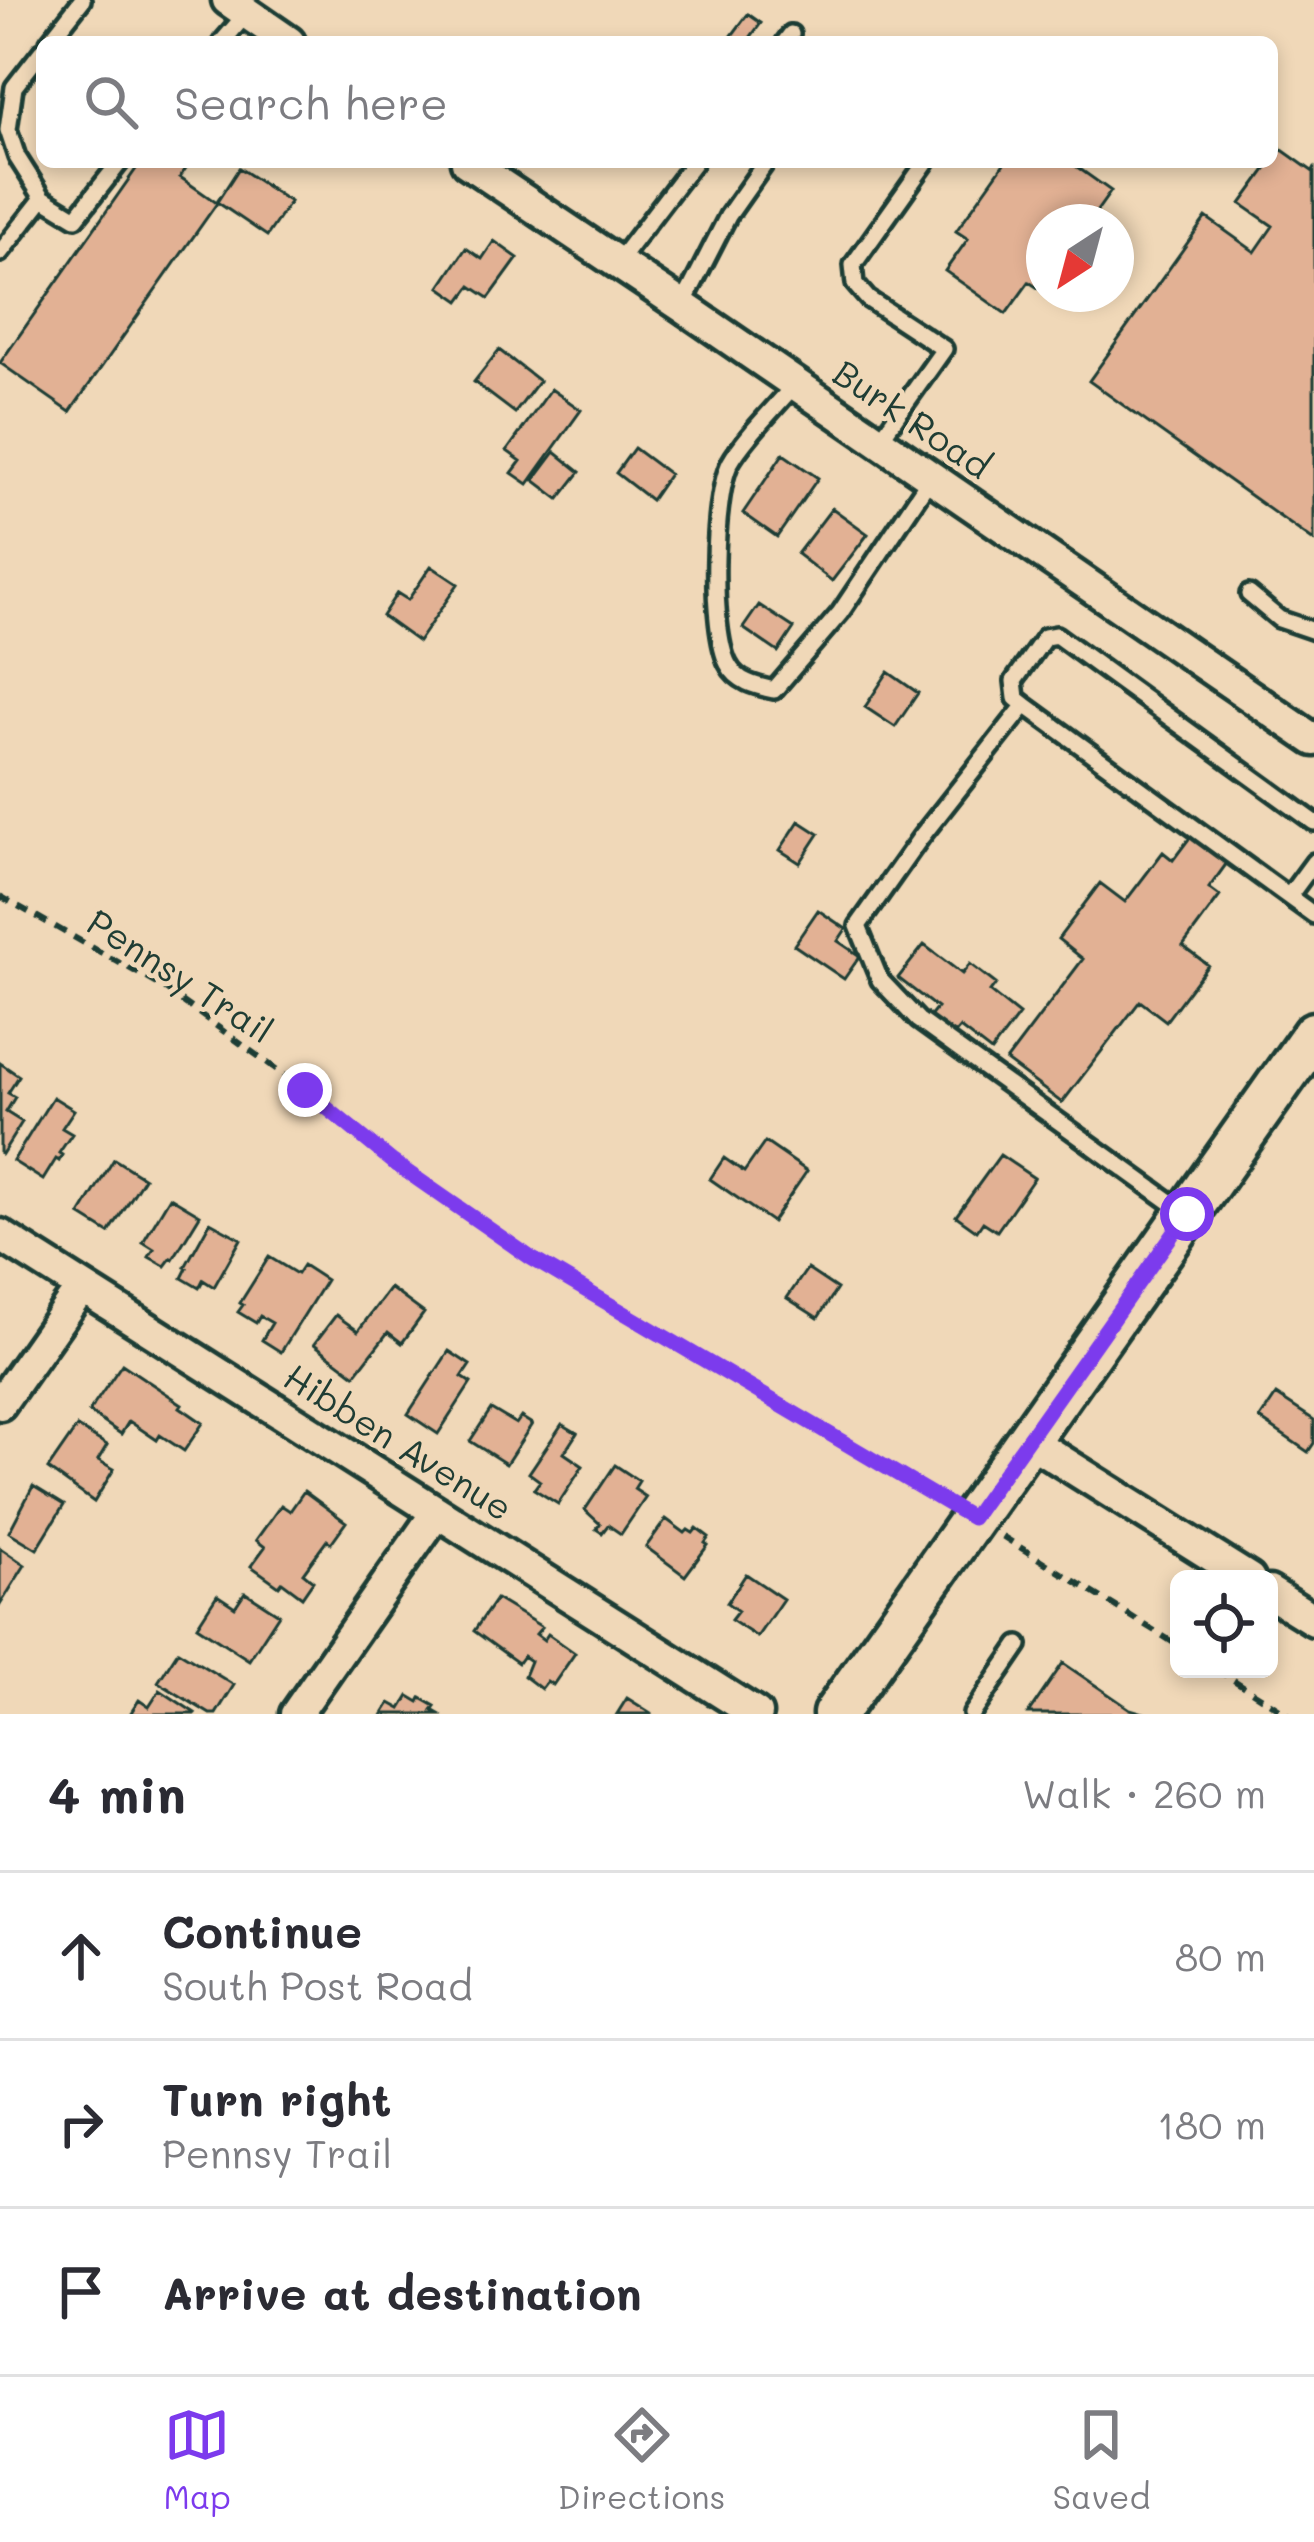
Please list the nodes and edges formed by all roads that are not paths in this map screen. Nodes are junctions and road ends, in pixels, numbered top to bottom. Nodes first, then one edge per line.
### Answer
1 (82, 0) edge
2 (237, 7) edge
3 (54, 36) edge
4 (225, 36) edge
5 (280, 36) edge
6 (36, 59) edge
7 (115, 168) edge
8 (475, 168) edge
9 (689, 168) edge
10 (762, 168) edge
11 (922, 168) edge
12 (43, 198) junction
13 (0, 253) edge
14 (617, 263) junction
15 (682, 307) junction
16 (795, 384) junction
17 (878, 442) junction
18 (931, 477) junction
19 (1249, 594) dead end
20 (1314, 631) edge
21 (1025, 705) junction
22 (1314, 740) edge
23 (1314, 822) edge
24 (1314, 862) edge
25 (1289, 896) junction
26 (1314, 915) edge
27 (1314, 1034) edge
28 (1187, 1214) junction
29 (0, 1234) edge
30 (82, 1287) junction
31 (0, 1405) edge
32 (1028, 1440) junction
33 (437, 1512) junction
34 (1235, 1570) edge
35 (1278, 1598) edge
36 (1314, 1620) edge
37 (1018, 1645) dead end
38 (296, 1714) edge
39 (756, 1714) edge
40 (836, 1714) edge
41 (972, 1714) edge

1 - 3 lane
2 - 4 lane
2 - 5 street
6 - 12 lane
7 - 12 lane
8 - 14 street, Burk Road
9 - 14 lane
10 - 15 lane
11 - 17 lane
12 - 13 lane
14 - 15 street, Burk Road
15 - 16 street, Burk Road
16 - 17 street, Burk Road
16 - 18 lane
17 - 18 street, Burk Road
18 - 22 street, Burk Road
19 - 20 lane
21 - 23 lane
21 - 25 lane
21 - 28 lane
24 - 25 lane
25 - 26 lane
27 - 28 main road
28 - 32 main road
29 - 30 street, Hibben Avenue
30 - 31 street
30 - 33 street, Hibben Avenue
32 - 34 street
32 - 40 main road
33 - 38 street
33 - 39 street, Hibben Avenue
35 - 36 street
37 - 41 lane

